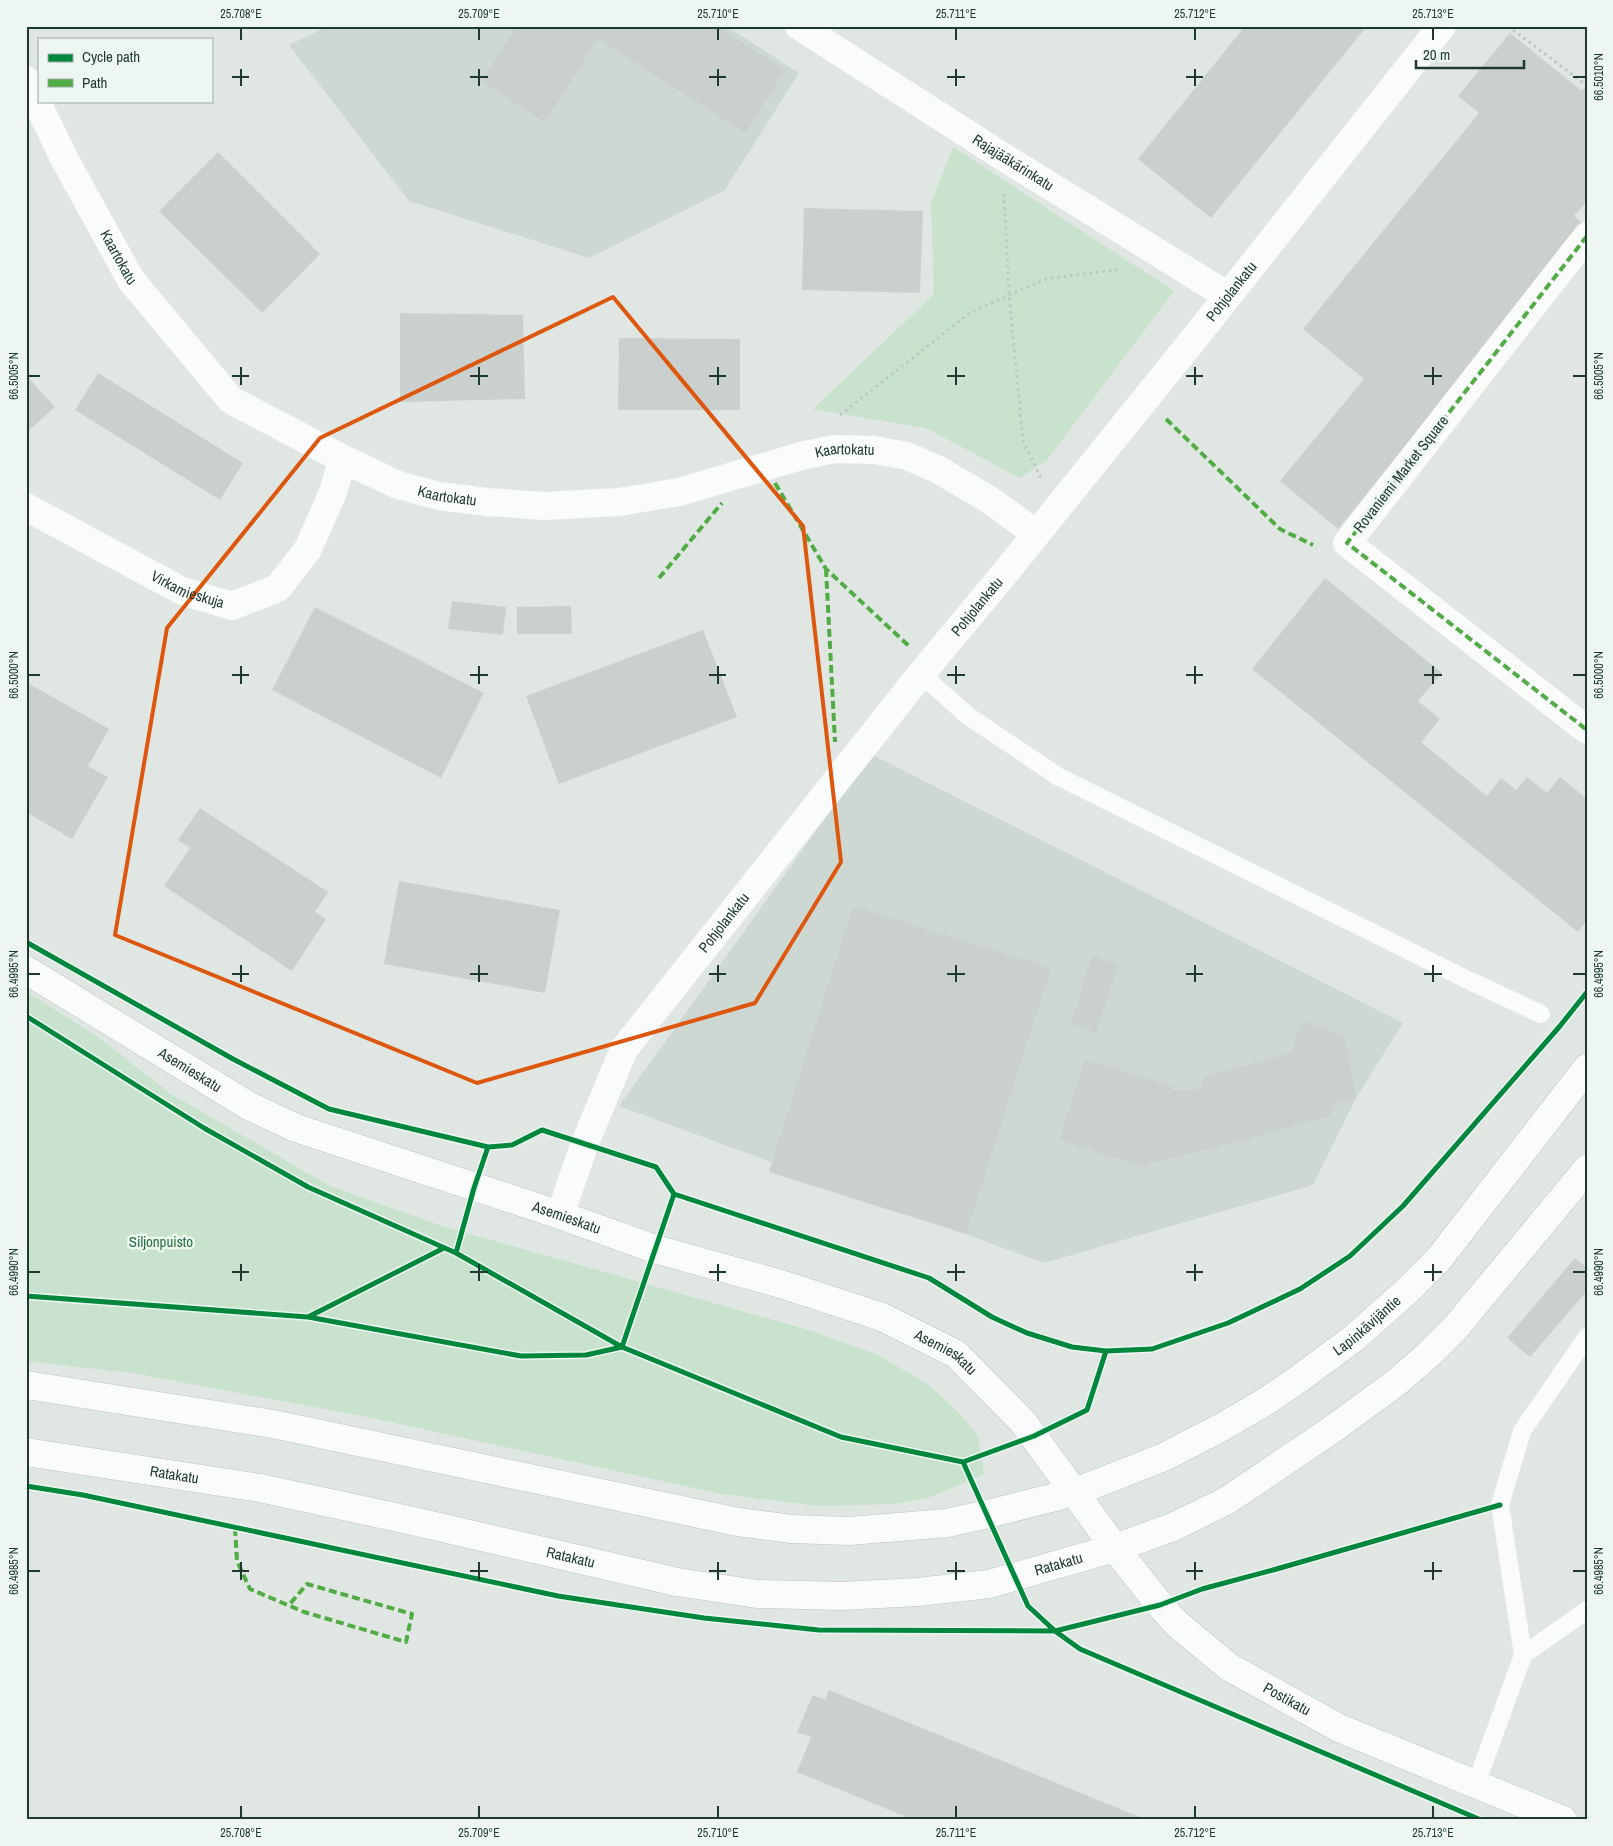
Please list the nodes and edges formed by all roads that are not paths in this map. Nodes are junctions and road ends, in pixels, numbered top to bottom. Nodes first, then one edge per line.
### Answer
1 (799, 26) edge
2 (1442, 26) edge
3 (26, 80) edge
4 (1587, 236) edge
5 (1228, 296) junction
6 (342, 459) junction
7 (26, 507) edge
8 (1036, 534) junction
9 (921, 674) junction
10 (1587, 730) edge
11 (26, 970) edge
12 (1541, 1014) dead end
13 (1587, 1068) edge
14 (1587, 1170) edge
15 (560, 1215) junction
16 (1587, 1337) edge
17 (26, 1385) edge
18 (26, 1452) edge
19 (1074, 1492) junction
20 (1115, 1548) junction
21 (1587, 1610) edge
22 (1523, 1655) junction
23 (1476, 1784) junction
24 (1563, 1820) edge

1 - 5 street, Rajajääkärinkatu
2 - 5 street, Pohjolankatu
3 - 6 street, Kaartokatu
4 - 10 street, Rovaniemi Market Square
5 - 8 street, Pohjolankatu
6 - 7 street, Virkamieskuja
6 - 8 street, Kaartokatu
8 - 9 street, Pohjolankatu
9 - 12 lane
9 - 15 street, Pohjolankatu
11 - 15 street, Asemieskatu
13 - 19 street, Lapinkävijäntie
14 - 20 street
15 - 19 street, Asemieskatu
16 - 22 lane
17 - 19 street
18 - 20 street, Ratakatu
19 - 20 street, Postikatu
20 - 23 street, Postikatu
21 - 22 lane
22 - 23 lane
23 - 24 street, Postikatu

